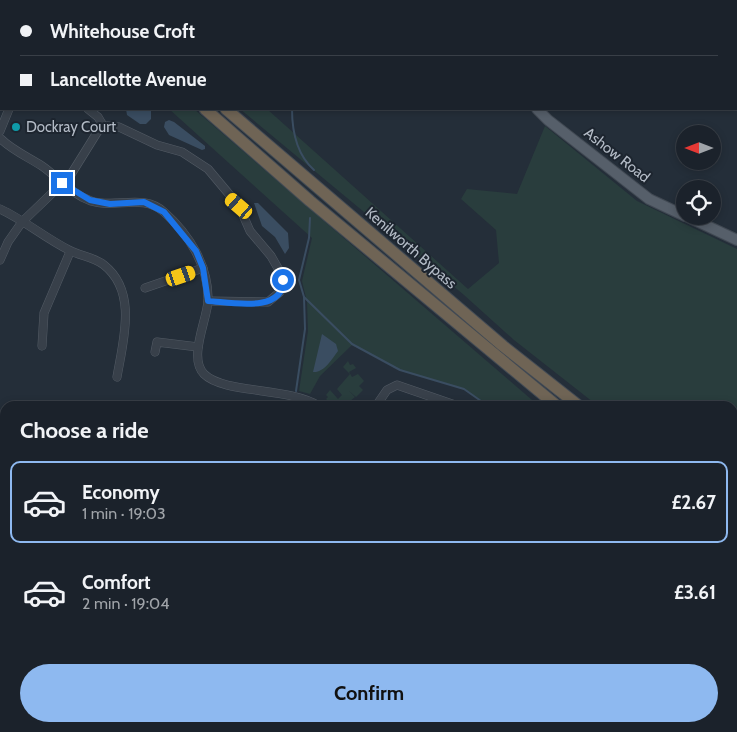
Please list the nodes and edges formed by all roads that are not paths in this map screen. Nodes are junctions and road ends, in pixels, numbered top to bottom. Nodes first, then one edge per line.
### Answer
1 (9, 110) edge
2 (89, 110) edge
3 (206, 110) edge
4 (227, 110) edge
5 (538, 110) edge
6 (104, 128) junction
7 (0, 131) edge
8 (0, 139) edge
9 (62, 183) junction
10 (0, 209) edge
11 (676, 212) edge
12 (22, 222) junction
13 (704, 225) edge
14 (737, 240) edge
15 (70, 252) junction
16 (0, 260) edge
17 (203, 268) junction
18 (145, 288) dead end
19 (208, 301) junction
20 (42, 346) dead end
21 (198, 348) junction
22 (155, 352) dead end
23 (117, 376) dead end
24 (304, 401) edge
25 (379, 401) edge
26 (443, 401) edge
27 (551, 401) edge
28 (573, 401) edge

1 - 7 street
2 - 6 street
3 - 27 highway, Kenilworth Bypass
4 - 28 highway, Kenilworth Bypass
5 - 11 main road, Ashow Road
6 - 9 street
6 - 19 street
8 - 9 street
9 - 12 street
9 - 17 street
10 - 12 street
12 - 15 street
12 - 16 street
13 - 14 main road, Ashow Road
15 - 20 street
15 - 23 street
17 - 18 street
17 - 19 street
19 - 21 street
21 - 22 street
21 - 24 street
25 - 26 street

